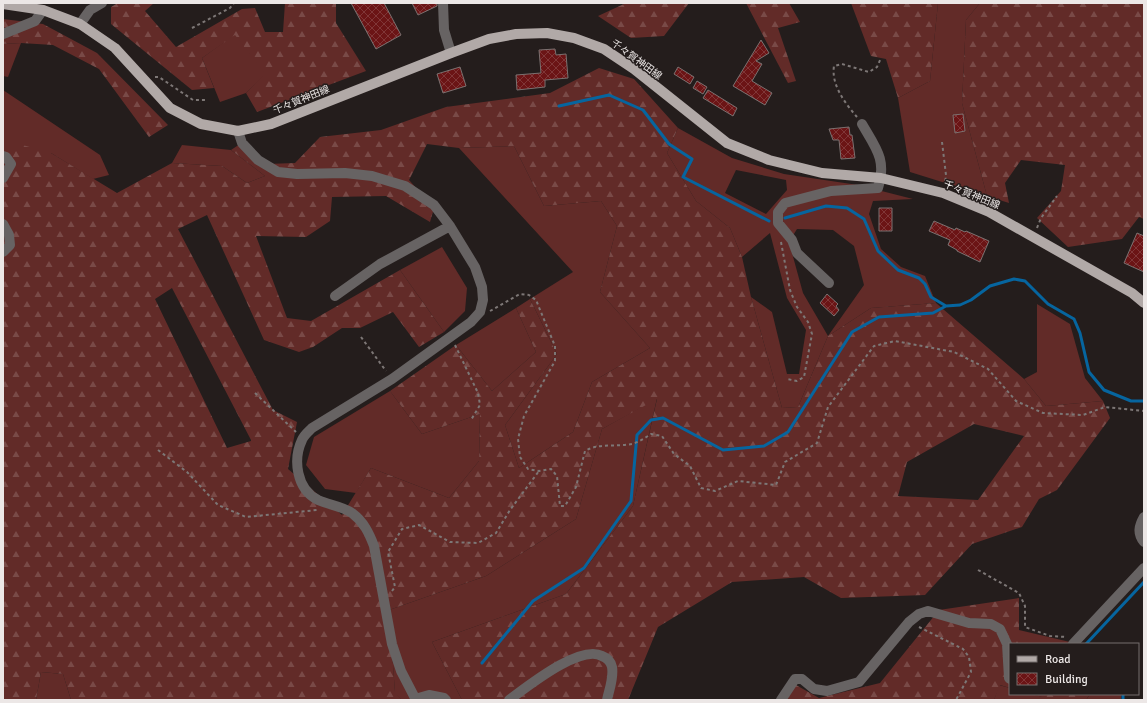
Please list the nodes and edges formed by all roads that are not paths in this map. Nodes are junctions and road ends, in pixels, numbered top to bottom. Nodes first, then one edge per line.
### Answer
1 (102, 3) edge
2 (443, 3) edge
3 (3, 4) edge
4 (43, 10) junction
5 (80, 24) junction
6 (3, 34) edge
7 (451, 53) junction
8 (862, 124) road end
9 (238, 132) junction
10 (3, 156) edge
11 (3, 178) edge
12 (881, 178) junction
13 (3, 224) edge
14 (450, 226) junction
15 (3, 252) edge
16 (829, 283) dead end
17 (335, 296) dead end
18 (1144, 303) edge
19 (1144, 517) edge
20 (1144, 542) edge
21 (1144, 568) edge
22 (1076, 641) edge
23 (1009, 678) edge
24 (416, 699) edge
25 (446, 700) edge
26 (509, 700) edge
27 (607, 700) edge
28 (781, 700) edge

1 - 5 street
2 - 7 street
3 - 4 main road, 千々賀神田線
4 - 5 main road, 千々賀神田線
4 - 6 street
5 - 9 main road, 千々賀神田線
7 - 9 main road, 千々賀神田線
7 - 12 main road, 千々賀神田線
8 - 12 street
9 - 14 street
10 - 11 street
12 - 16 street
12 - 18 main road, 千々賀神田線
13 - 15 street
14 - 17 street
14 - 24 street
19 - 20 street
21 - 22 street
23 - 28 street
24 - 25 street
26 - 27 street

